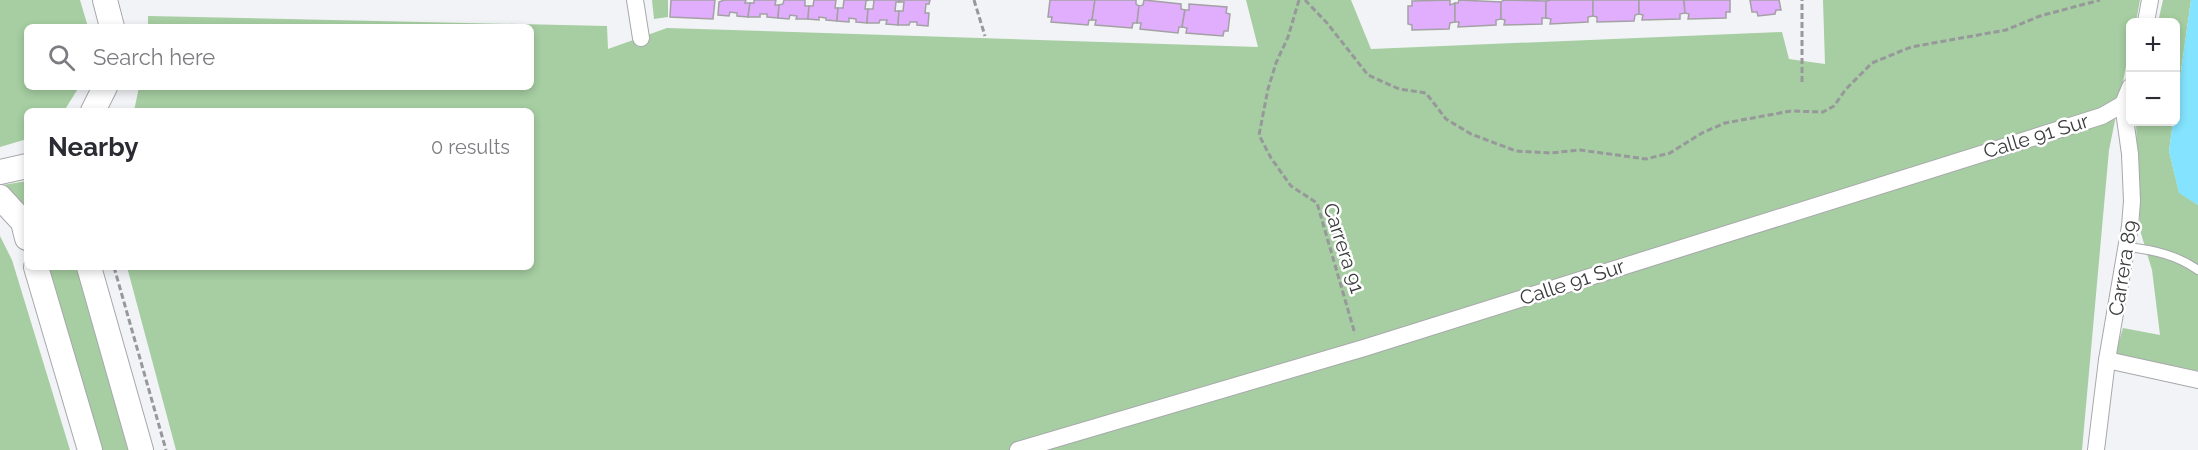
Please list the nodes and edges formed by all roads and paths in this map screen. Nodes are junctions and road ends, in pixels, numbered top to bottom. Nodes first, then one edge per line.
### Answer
1 (105, 0) edge
2 (635, 0) edge
3 (974, 0) edge
4 (1299, 0) edge
5 (1305, 0) edge
6 (1802, 0) edge
7 (2100, 0) edge
8 (2150, 0) edge
9 (2147, 18) edge
10 (111, 24) edge
11 (985, 36) dead end
12 (641, 38) dead end
13 (1802, 82) dead end
14 (2126, 97) edge
15 (2123, 104) junction
16 (24, 167) edge
17 (0, 172) edge
18 (0, 197) edge
19 (24, 228) edge
20 (2128, 247) junction
21 (37, 270) edge
22 (90, 270) edge
23 (115, 270) edge
24 (2198, 270) edge
25 (1364, 348) junction
26 (2107, 360) junction
27 (2198, 380) edge
28 (90, 450) edge
29 (141, 450) edge
30 (166, 450) edge
31 (1018, 450) edge
32 (2096, 450) edge

1 - 10 main road
2 - 12 street
3 - 11 path
4 - 25 path, Carrera 91
5 - 7 path
6 - 13 path
8 - 9 street
14 - 15 street
15 - 20 street, Carrera 89
15 - 25 street, Calle 91 Sur
16 - 17 main road
18 - 19 main road
20 - 24 lane
20 - 26 street, Carrera 89
21 - 28 main road
22 - 29 main road
23 - 30 path
25 - 31 street, Calle 91 Sur
26 - 27 street
26 - 32 street, Carrera 89

